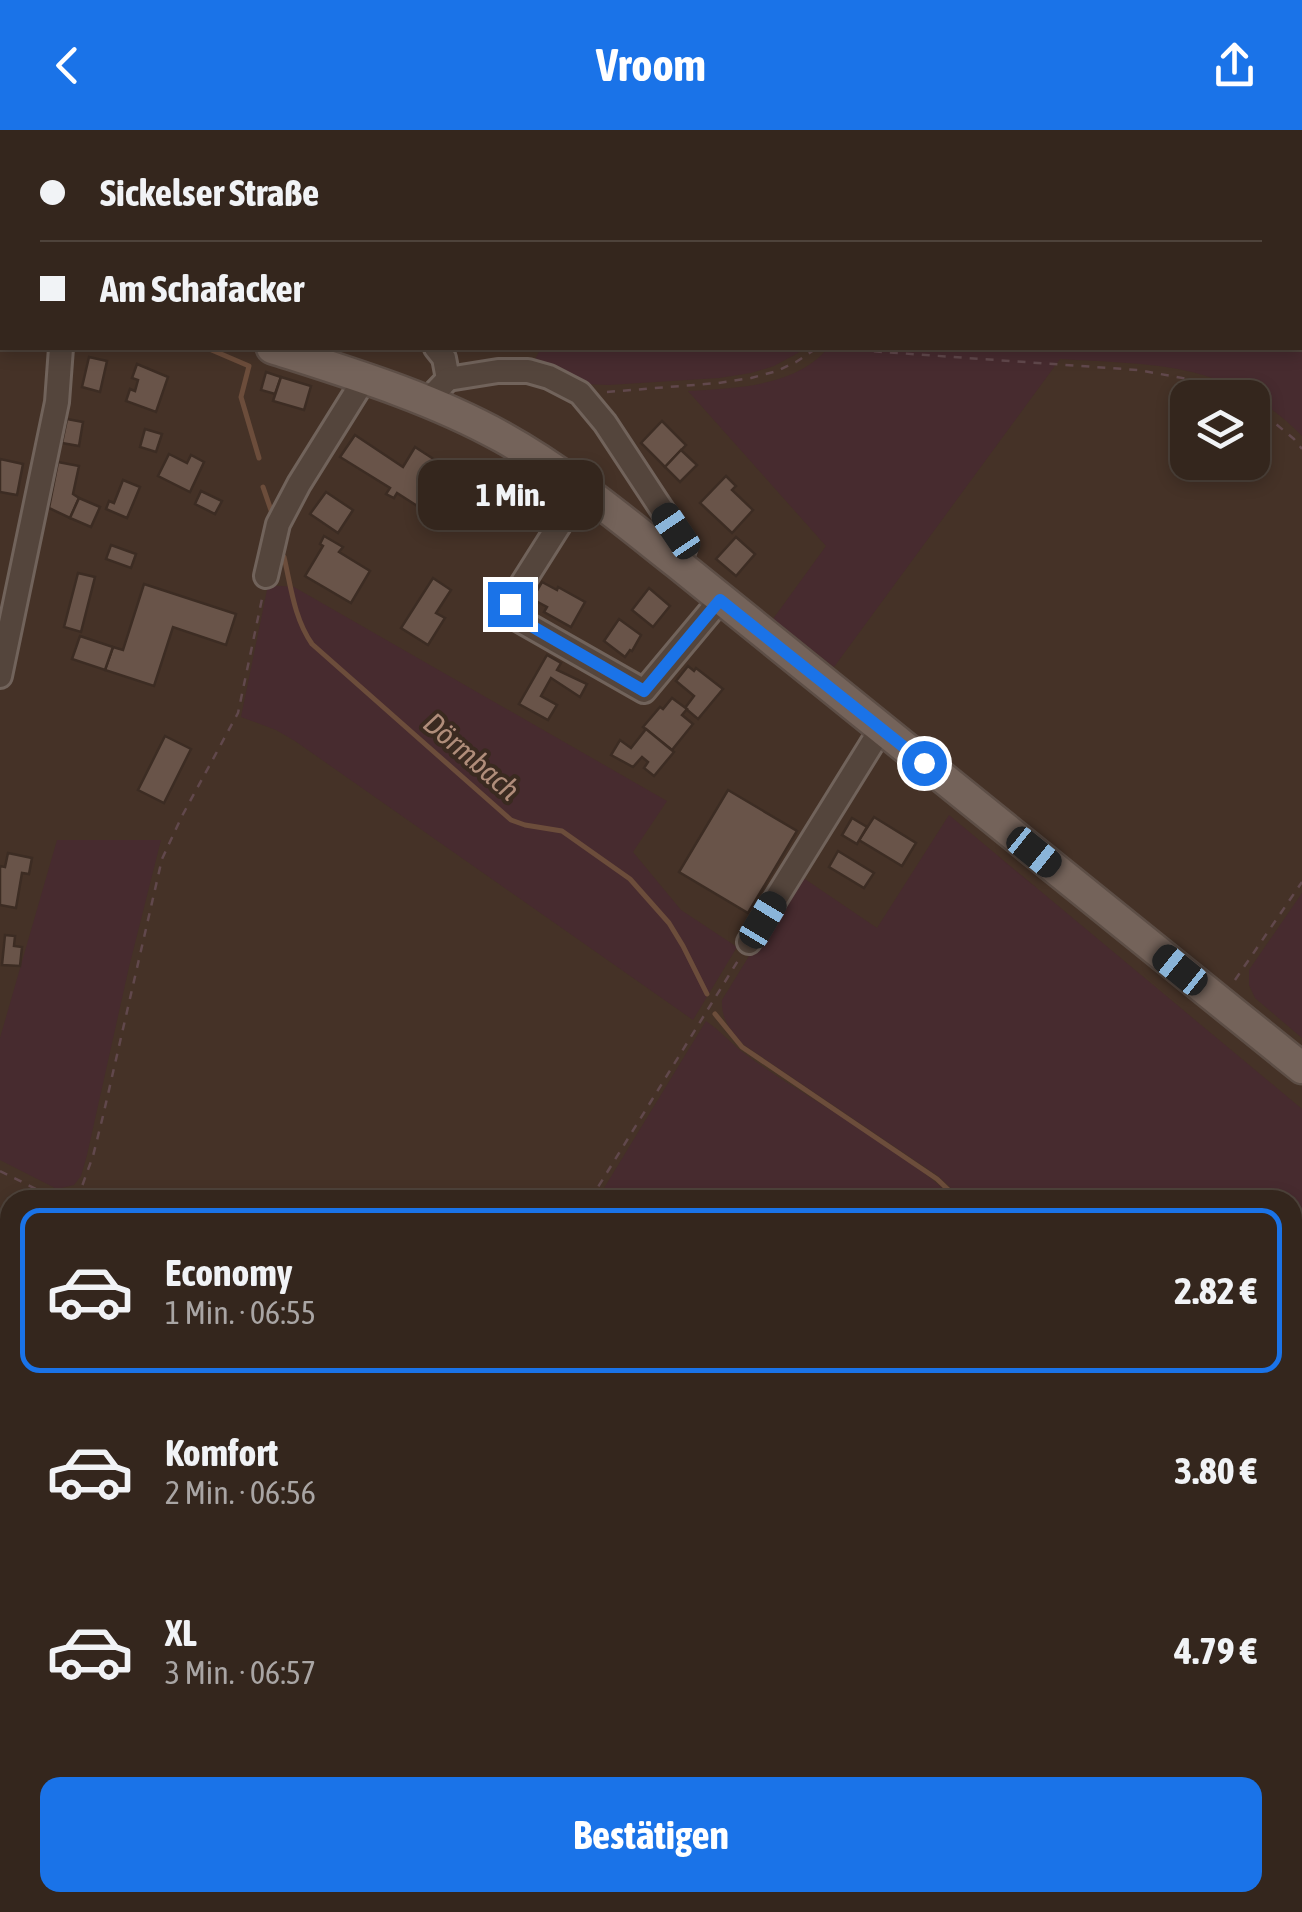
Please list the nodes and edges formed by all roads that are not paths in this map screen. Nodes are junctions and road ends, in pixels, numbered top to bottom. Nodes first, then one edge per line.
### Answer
1 (61, 350) edge
2 (278, 350) edge
3 (438, 350) edge
4 (365, 378) junction
5 (438, 390) junction
6 (582, 489) junction
7 (677, 563) junction
8 (266, 576) road end
9 (720, 600) junction
10 (0, 676) edge
11 (889, 735) junction
12 (749, 942) road end
13 (1302, 1068) edge
14 (0, 1272) edge
15 (0, 1344) edge

1 - 10 street
2 - 4 main road
3 - 5 street
4 - 5 main road
4 - 8 street
5 - 6 main road
5 - 7 street
6 - 7 main road
6 - 9 street
7 - 9 main road
9 - 11 main road
11 - 12 street
11 - 13 main road
14 - 15 street

